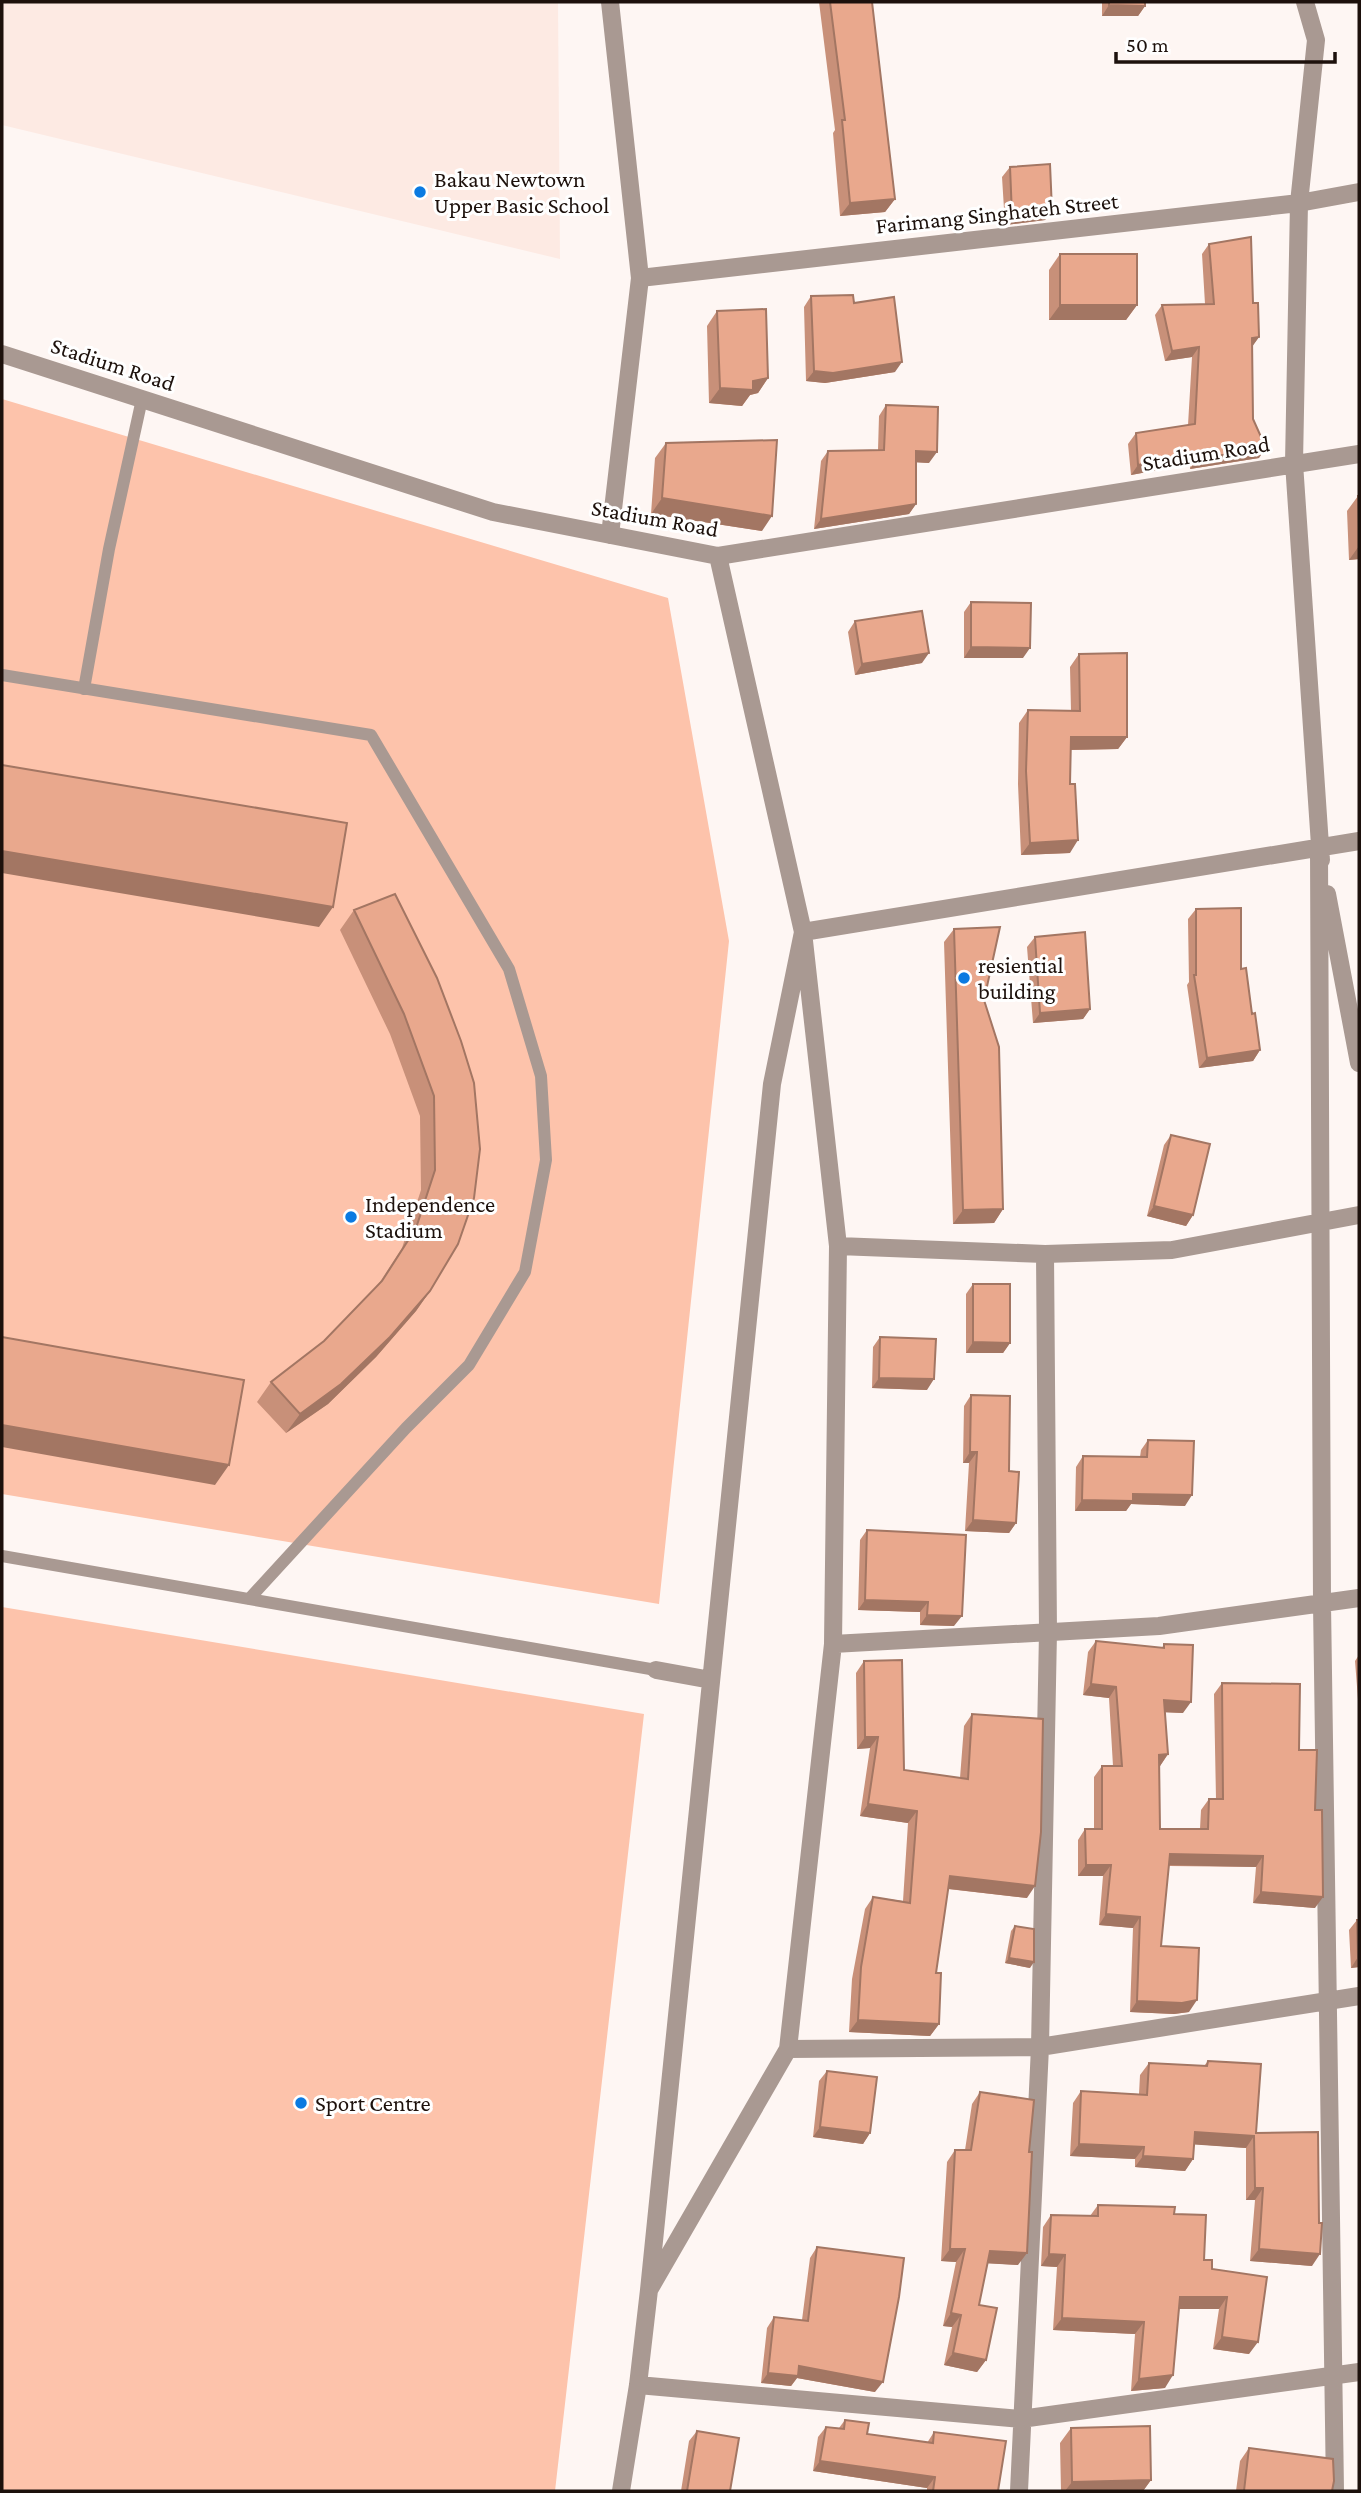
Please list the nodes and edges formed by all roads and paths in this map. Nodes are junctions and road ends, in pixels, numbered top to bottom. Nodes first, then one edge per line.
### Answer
1 (610, 2) edge
2 (1305, 2) edge
3 (1359, 192) edge
4 (1299, 203) junction
5 (640, 278) junction
6 (2, 354) edge
7 (142, 399) junction
8 (1359, 454) edge
9 (1294, 463) junction
10 (610, 535) junction
11 (718, 556) junction
12 (2, 675) edge
13 (84, 689) junction
14 (1359, 841) edge
15 (1319, 849) junction
16 (803, 932) junction
17 (1359, 1063) edge
18 (1359, 1215) edge
19 (1321, 1222) junction
20 (838, 1246) junction
21 (1045, 1254) junction
22 (2, 1556) edge
23 (1359, 1598) edge
24 (249, 1599) junction
25 (1322, 1604) junction
26 (1048, 1632) junction
27 (833, 1644) junction
28 (656, 1670) joint
29 (711, 1679) junction
30 (1359, 1996) edge
31 (1330, 2001) junction
32 (1040, 2047) junction
33 (788, 2049) junction
34 (649, 2290) junction
35 (1359, 2372) edge
36 (1334, 2377) junction
37 (638, 2385) junction
38 (1021, 2419) junction
39 (621, 2491) edge
40 (1019, 2491) edge
41 (1335, 2491) edge

1 - 5 street
2 - 4 street
3 - 4 street, Farimang Singhateh Street
4 - 5 street, Farimang Singhateh Street
4 - 9 street
5 - 10 street
6 - 7 street, Stadium Road
7 - 10 street, Stadium Road
7 - 13 lane
8 - 9 street, Stadium Road
9 - 11 street, Stadium Road
9 - 15 street
10 - 11 street, Stadium Road
11 - 16 street
12 - 13 lane
13 - 24 lane
14 - 15 street
15 - 16 street
15 - 17 street
15 - 19 street
16 - 20 street
16 - 29 street
18 - 19 street
19 - 21 street
19 - 25 street
20 - 21 street
20 - 27 street
21 - 26 street
22 - 24 lane
23 - 25 street
24 - 28 lane
25 - 26 street
25 - 31 street
26 - 27 street
26 - 32 street
27 - 33 street
28 - 29 street
29 - 34 street
30 - 31 street
31 - 32 street
31 - 36 street
32 - 33 street
32 - 38 street
33 - 34 street
34 - 37 street
35 - 36 street
36 - 38 street
36 - 41 street
37 - 38 street
37 - 39 street
38 - 40 street

